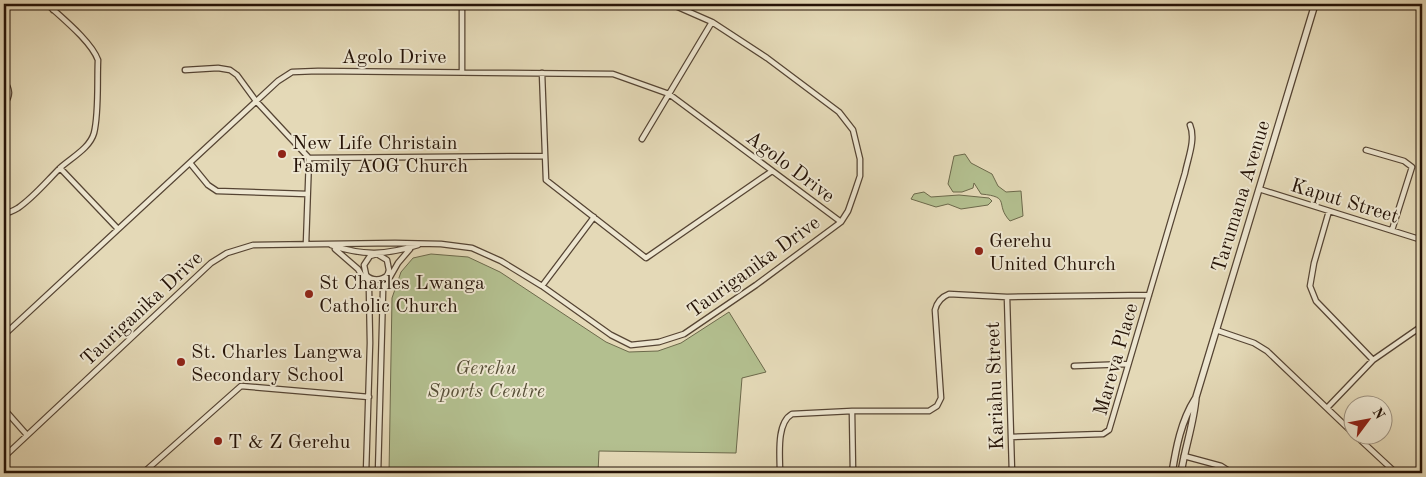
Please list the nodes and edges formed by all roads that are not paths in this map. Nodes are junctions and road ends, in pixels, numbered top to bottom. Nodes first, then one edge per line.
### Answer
1 (47, 4) edge
2 (59, 4) edge
3 (462, 4) edge
4 (671, 4) edge
5 (1315, 4) edge
6 (53, 10) junction
7 (712, 22) junction
8 (185, 70) dead end
9 (462, 72) junction
10 (542, 73) junction
11 (4, 80) edge
12 (669, 94) junction
13 (256, 101) junction
14 (4, 105) edge
15 (1190, 125) dead end
16 (642, 139) dead end
17 (1366, 150) dead end
18 (545, 156) junction
19 (308, 158) junction
20 (190, 163) junction
21 (60, 168) junction
22 (772, 171) junction
23 (1259, 189) junction
24 (307, 194) junction
25 (1329, 211) junction
26 (4, 214) edge
27 (594, 217) junction
28 (841, 222) junction
29 (118, 229) junction
30 (1392, 230) junction
31 (1422, 240) edge
32 (306, 244) junction
33 (327, 244) junction
34 (423, 244) junction
35 (376, 254) junction
36 (389, 274) junction
37 (365, 275) junction
38 (387, 282) junction
39 (542, 286) junction
40 (369, 289) junction
41 (1149, 295) junction
42 (1007, 297) junction
43 (1422, 326) edge
44 (1216, 330) junction
45 (4, 335) edge
46 (1373, 360) junction
47 (1128, 364) junction
48 (1074, 366) dead end
49 (368, 396) junction
50 (1196, 397) junction
51 (1327, 408) junction
52 (4, 409) edge
53 (852, 411) junction
54 (1344, 424) edge
55 (27, 434) junction
56 (1011, 437) junction
57 (1365, 444) edge
58 (1184, 456) junction
59 (4, 457) edge
60 (143, 473) edge
61 (366, 473) edge
62 (378, 473) edge
63 (780, 473) edge
64 (854, 473) edge
65 (1012, 473) edge
66 (1172, 473) edge
67 (1181, 473) edge
68 (1232, 473) edge
69 (1396, 473) edge

1 - 6 street
2 - 6 street
3 - 9 street
4 - 7 street, Tauriganika Drive
5 - 23 street, Tarumana Avenue
6 - 21 street
7 - 12 street
7 - 28 street, Tauriganika Drive
8 - 13 street
9 - 10 street, Agolo Drive
9 - 13 street, Agolo Drive
10 - 12 street, Agolo Drive
10 - 18 street
11 - 14 street
12 - 16 street
12 - 22 street, Agolo Drive
13 - 19 street
13 - 20 street, Agolo Drive
15 - 41 street, Mareva Place
17 - 30 street
18 - 19 street
18 - 27 street
19 - 24 street
20 - 24 street
20 - 29 street, Agolo Drive
21 - 26 street
21 - 29 street
22 - 27 street
22 - 28 street, Agolo Drive
23 - 25 street, Kaput Street
23 - 44 street, Tarumana Avenue
24 - 32 street
25 - 30 street, Kaput Street
25 - 46 street
27 - 39 street
28 - 39 street, Tauriganika Drive
29 - 45 street, Agolo Drive
30 - 31 street, Kaput Street
32 - 33 street, Tauriganika Drive
32 - 55 street, Tauriganika Drive
33 - 34 street, Tauriganika Drive
33 - 35 street, Tauriganika Drive
33 - 40 street
34 - 35 street, Tauriganika Drive
34 - 38 street
34 - 39 street, Tauriganika Drive
35 - 36 street
35 - 37 street
36 - 37 street
36 - 38 street
37 - 40 street
38 - 62 street
40 - 49 street
41 - 42 street
41 - 47 street, Mareva Place
42 - 53 street
42 - 56 street, Kariahu Street
43 - 46 street
44 - 50 street, Tarumana Avenue
44 - 51 street
46 - 51 street
47 - 48 street
47 - 56 street, Mareva Place
49 - 60 street
49 - 61 street
50 - 58 street, Tarumana Avenue
50 - 66 street, Tarumana Avenue
51 - 54 street
52 - 55 street
53 - 63 street
53 - 64 street
55 - 59 street, Tauriganika Drive
56 - 65 street, Kariahu Street
57 - 69 street
58 - 67 street, Tarumana Avenue
58 - 68 street

